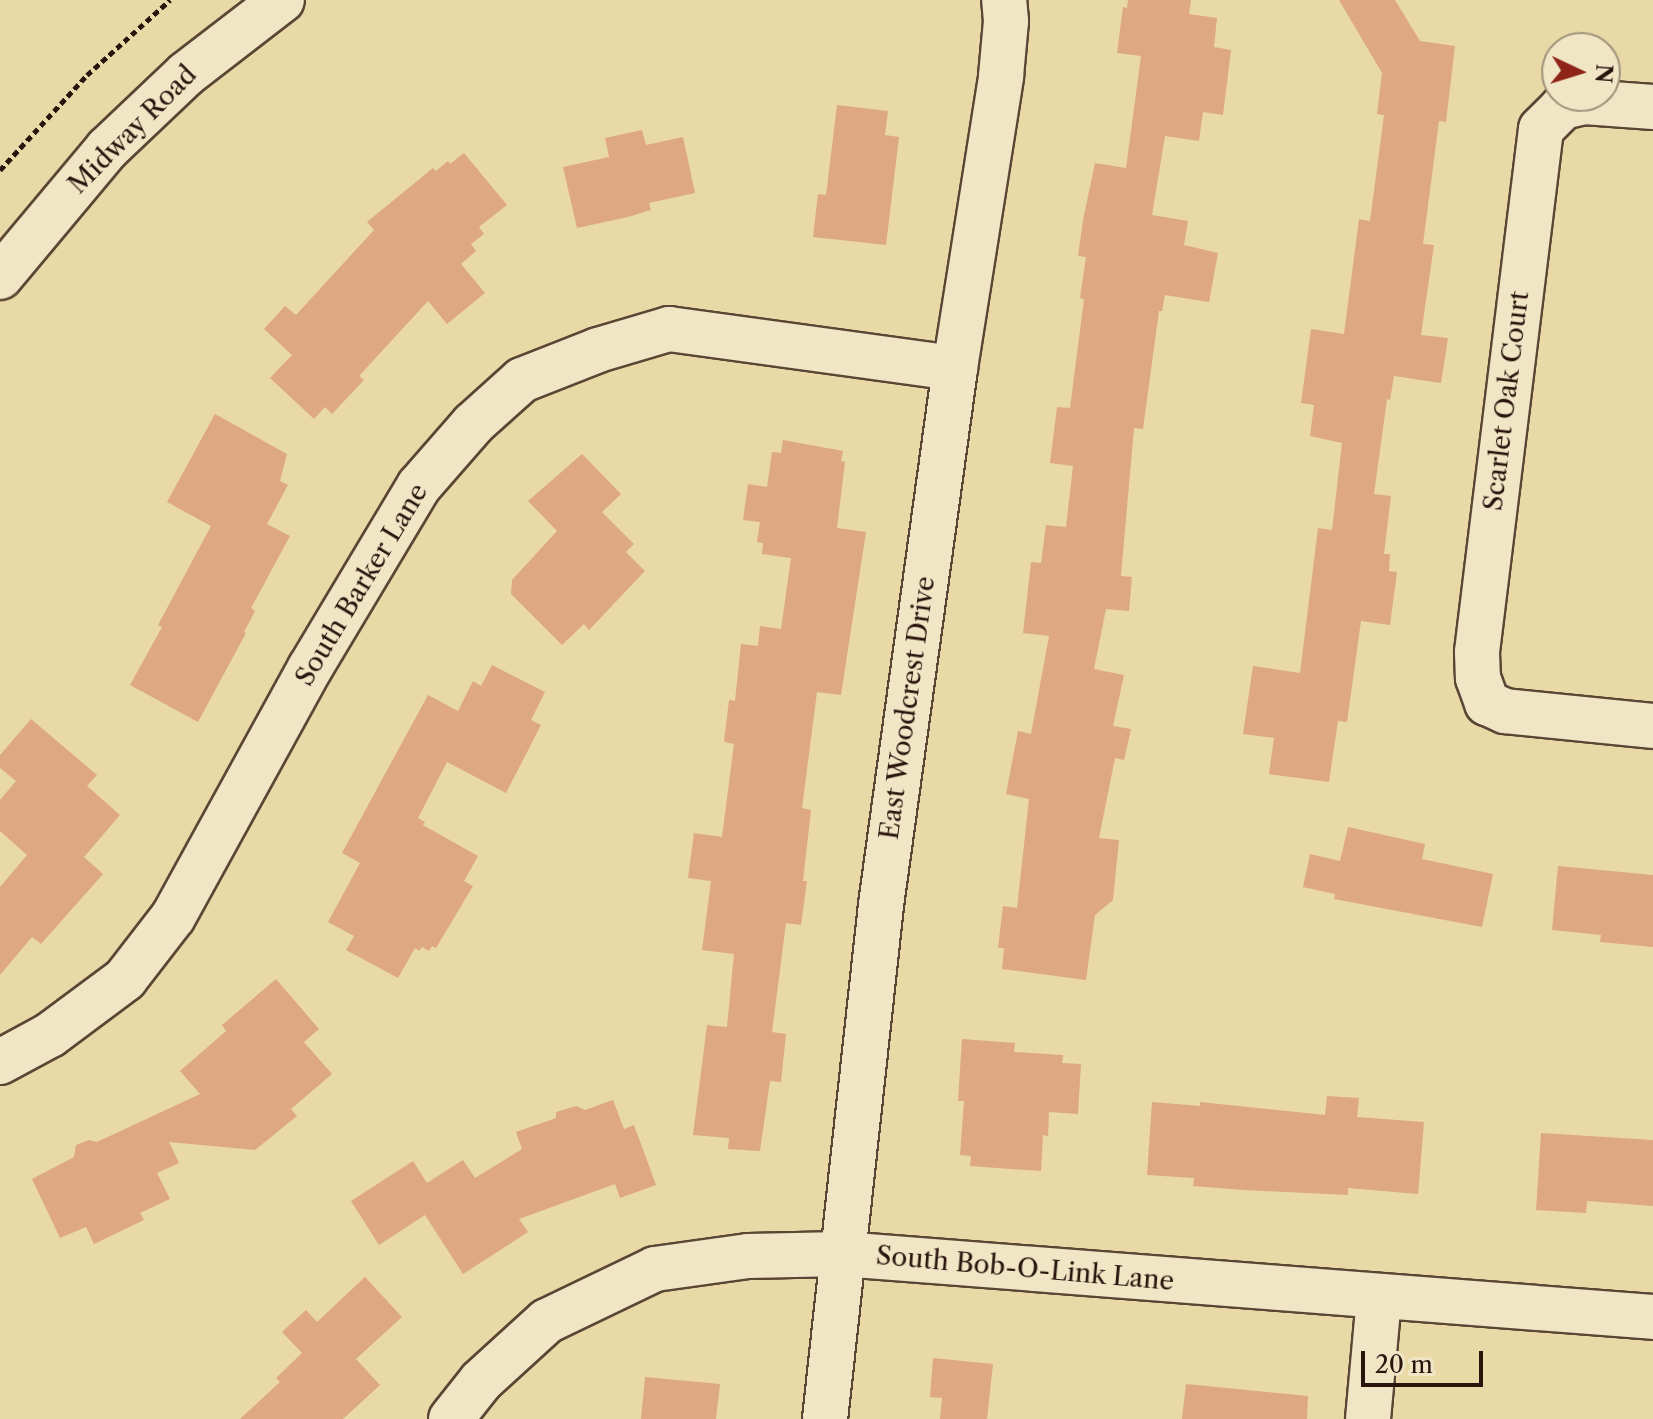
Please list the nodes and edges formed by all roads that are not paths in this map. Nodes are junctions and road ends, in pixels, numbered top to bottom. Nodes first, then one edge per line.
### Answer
1 (282, 0) edge
2 (1004, 0) edge
3 (1653, 107) edge
4 (0, 277) edge
5 (955, 368) junction
6 (1653, 726) edge
7 (0, 1062) edge
8 (842, 1254) junction
9 (1379, 1297) junction
10 (1653, 1317) edge
11 (451, 1419) edge
12 (825, 1419) edge
13 (1368, 1419) edge

1 - 4 street, Midway Road
2 - 5 street, East Woodcrest Drive
3 - 6 street, Scarlet Oak Court
5 - 7 street, South Barker Lane
5 - 8 street, East Woodcrest Drive
8 - 9 street, South Bob-O-Link Lane
8 - 11 street, South Bob-O-Link Lane
8 - 12 street, East Woodcrest Drive
9 - 10 street, South Bob-O-Link Lane
9 - 13 street

